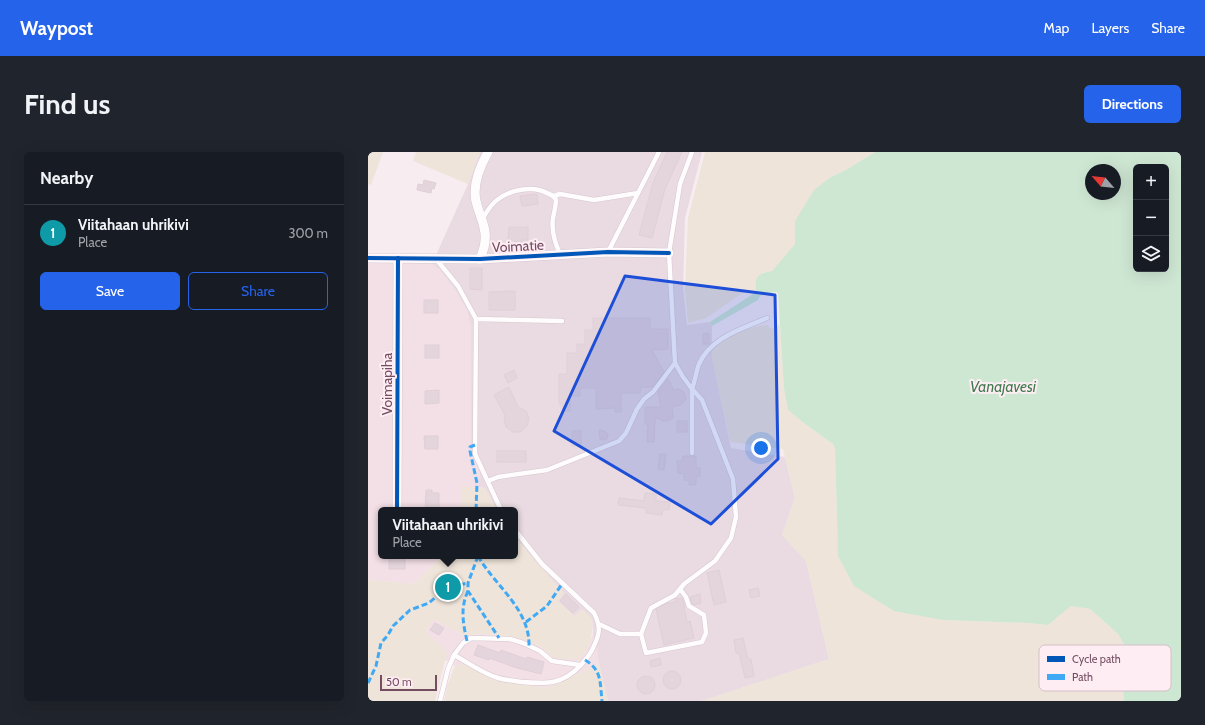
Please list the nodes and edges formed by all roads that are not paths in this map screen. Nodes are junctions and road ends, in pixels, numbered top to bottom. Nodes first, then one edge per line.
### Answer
1 (488, 152) edge
2 (659, 152) edge
3 (692, 152) edge
4 (638, 193) junction
5 (554, 196) junction
6 (482, 220) junction
7 (608, 252) junction
8 (560, 254) junction
9 (670, 254) junction
10 (368, 258) edge
11 (398, 258) junction
12 (436, 259) junction
13 (480, 259) junction
14 (767, 318) dead end
15 (476, 319) junction
16 (562, 321) dead end
17 (675, 363) junction
18 (692, 389) junction
19 (692, 453) dead end
20 (488, 481) junction
21 (397, 507) edge
22 (500, 507) edge
23 (518, 534) edge
24 (680, 589) junction
25 (600, 624) junction
26 (640, 634) junction
27 (454, 655) junction
28 (580, 665) junction
29 (440, 701) edge

1 - 6 street
2 - 4 lane
3 - 9 lane
4 - 5 lane
4 - 7 lane
5 - 6 lane
5 - 8 lane
6 - 13 street
7 - 8 street, Voimatie
7 - 9 street, Voimatie
8 - 13 street, Voimatie
9 - 17 lane
10 - 11 street, Voimatie
11 - 12 street, Voimatie
11 - 21 street, Voimapiha
12 - 13 street, Voimatie
12 - 15 lane
14 - 18 lane
15 - 16 lane
15 - 20 lane
17 - 18 lane
17 - 20 lane
18 - 19 lane
18 - 24 lane
20 - 22 lane
23 - 25 lane
24 - 26 lane
24 - 26 lane
25 - 26 lane
25 - 28 lane
27 - 28 lane
27 - 28 lane
27 - 29 lane

